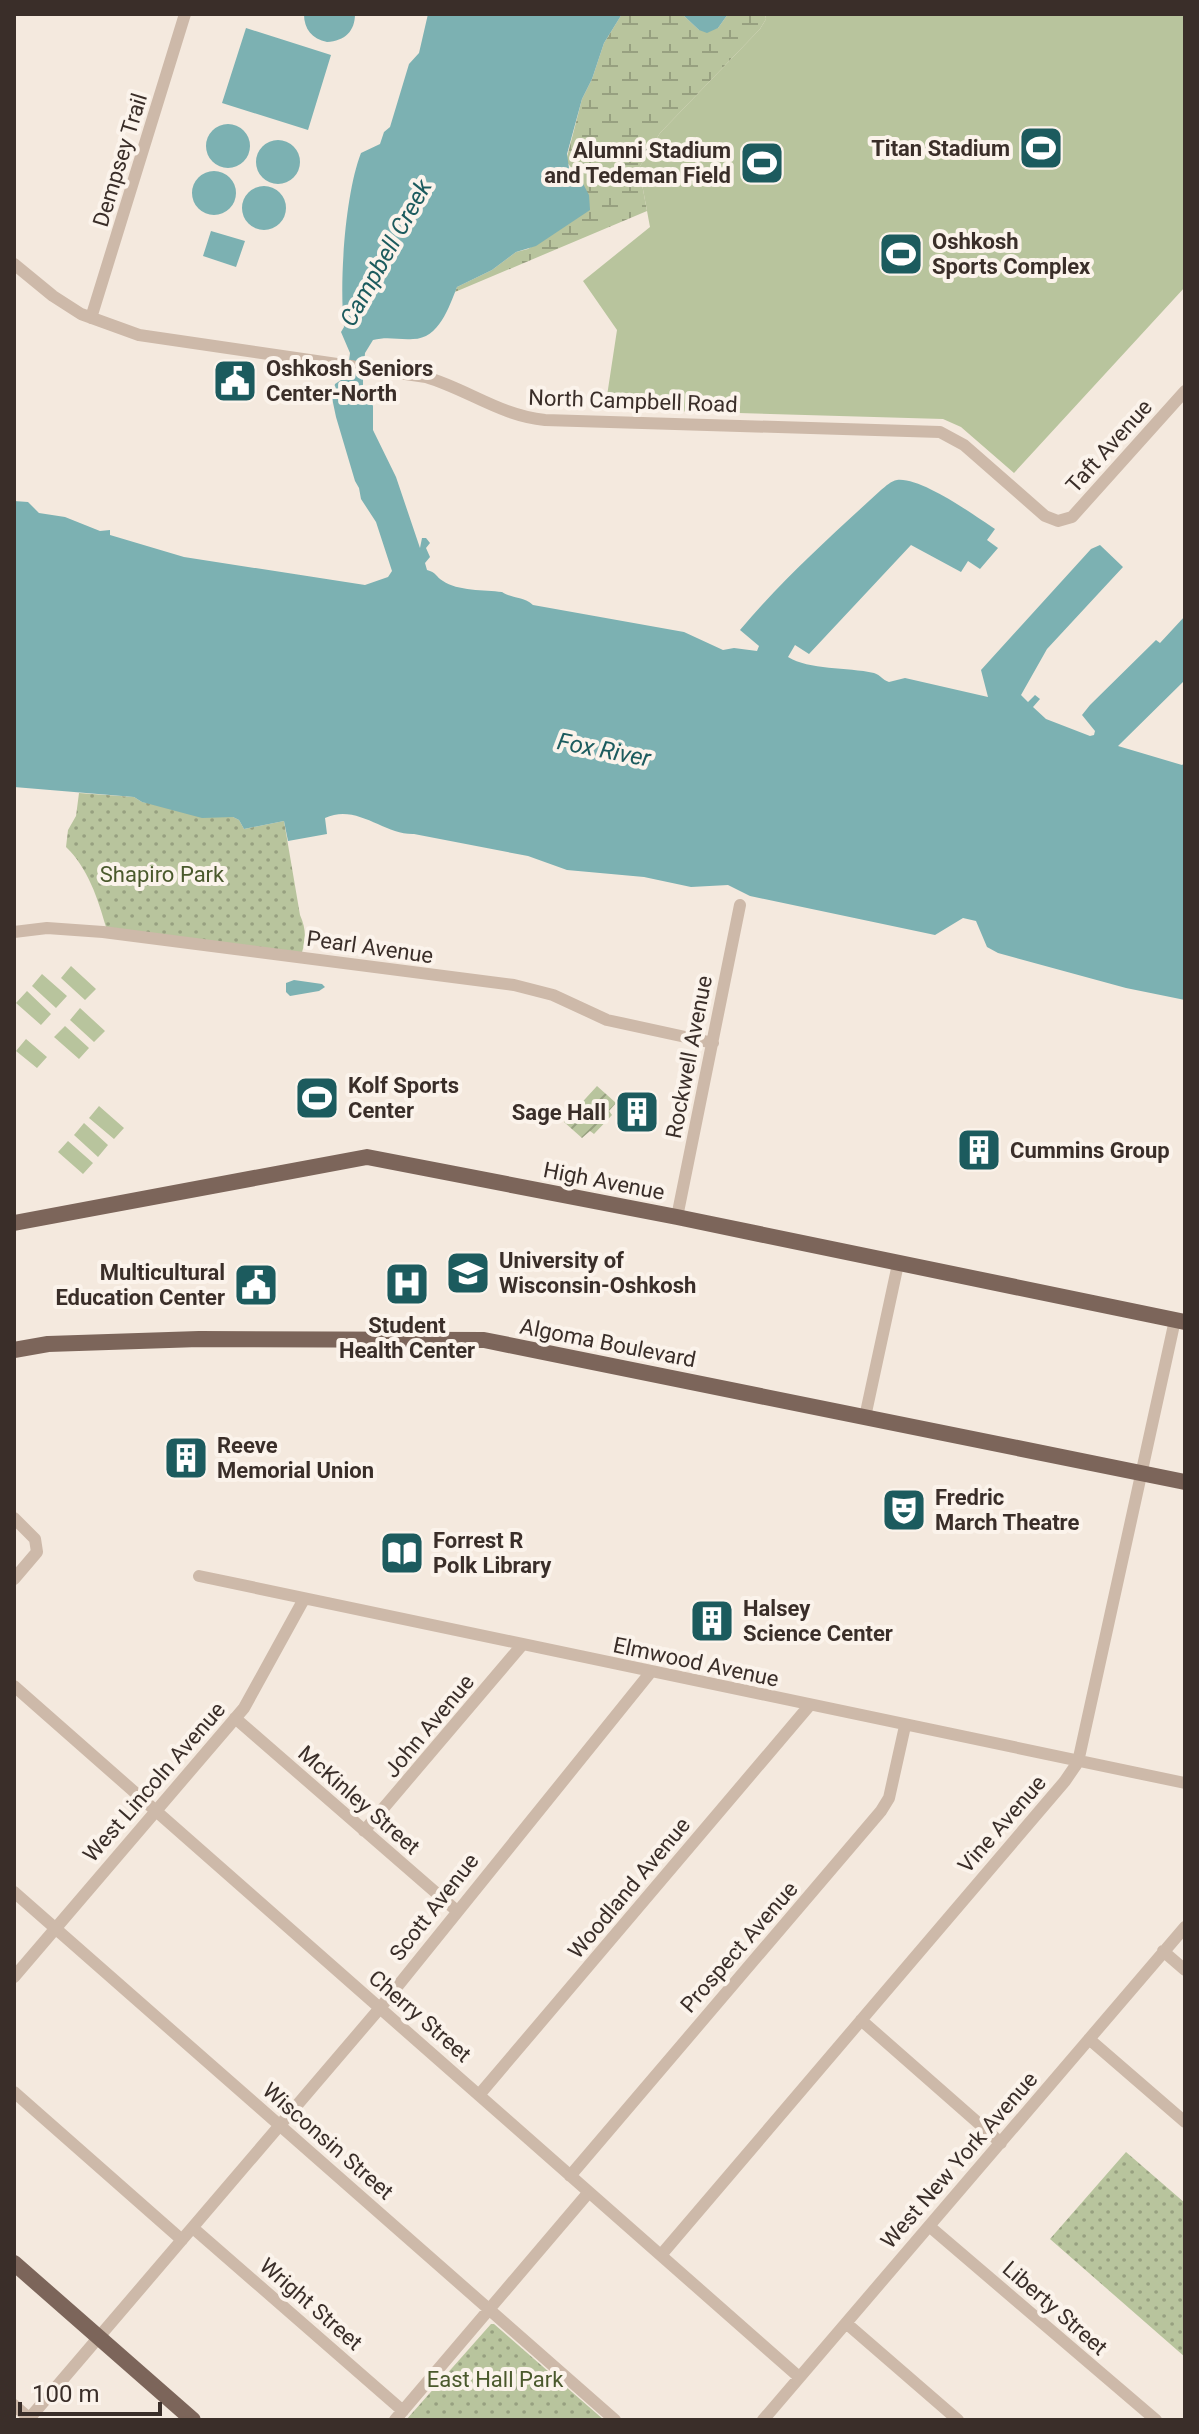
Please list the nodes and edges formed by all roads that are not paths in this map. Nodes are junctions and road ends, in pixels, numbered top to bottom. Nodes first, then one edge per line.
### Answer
1 (185, 14) edge
2 (14, 264) edge
3 (91, 318) junction
4 (1185, 391) edge
5 (1058, 521) joint
6 (740, 905) dead end
7 (14, 932) edge
8 (713, 1043) junction
9 (677, 1217) junction
10 (14, 1223) edge
11 (898, 1264) junction
12 (1180, 1321) edge
13 (14, 1350) edge
14 (865, 1417) junction
15 (1141, 1473) junction
16 (1185, 1482) edge
17 (14, 1518) edge
18 (199, 1576) dead end
19 (14, 1579) edge
20 (304, 1599) junction
21 (522, 1645) junction
22 (650, 1673) junction
23 (14, 1686) edge
24 (809, 1706) junction
25 (235, 1718) junction
26 (905, 1726) junction
27 (1078, 1762) junction
28 (1185, 1783) edge
29 (156, 1811) junction
30 (364, 1831) junction
31 (14, 1892) edge
32 (457, 1911) junction
33 (1185, 1927) edge
34 (55, 1928) junction
35 (1163, 1951) junction
36 (1185, 1970) edge
37 (14, 1977) edge
38 (380, 2008) junction
39 (861, 2020) junction
40 (1089, 2039) junction
41 (14, 2092) edge
42 (479, 2095) junction
43 (1185, 2122) edge
44 (280, 2126) junction
45 (1001, 2143) junction
46 (570, 2176) junction
47 (589, 2192) junction
48 (929, 2226) junction
49 (193, 2228) junction
50 (182, 2240) junction
51 (661, 2255) junction
52 (14, 2263) edge
53 (490, 2310) junction
54 (846, 2323) junction
55 (99, 2338) junction
56 (799, 2377) junction
57 (14, 2405) edge
58 (399, 2415) edge
59 (768, 2418) edge
60 (29, 2419) edge
61 (193, 2420) edge
62 (615, 2420) edge
63 (958, 2420) edge
64 (1156, 2420) edge

1 - 3 street, Dempsey Trail
2 - 3 street, North Campbell Road
3 - 5 street, North Campbell Road
4 - 5 street, Taft Avenue
6 - 8 street, Rockwell Avenue
7 - 8 street, Pearl Avenue
8 - 9 street, Rockwell Avenue
9 - 10 main road, High Avenue
9 - 11 main road, High Avenue
11 - 12 main road, High Avenue
11 - 14 street
12 - 15 street, Vine Avenue
13 - 14 main road, Algoma Boulevard
14 - 15 main road, Algoma Boulevard
15 - 16 main road, Algoma Boulevard
15 - 27 street, Vine Avenue
17 - 19 street
18 - 20 street, Elmwood Avenue
20 - 21 street, Elmwood Avenue
20 - 25 street, West Lincoln Avenue
21 - 22 street, Elmwood Avenue
21 - 30 street, John Avenue
22 - 24 street, Elmwood Avenue
22 - 32 street, Scott Avenue
23 - 29 street, Cherry Street
24 - 26 street, Elmwood Avenue
24 - 42 street, Woodland Avenue
25 - 29 street, West Lincoln Avenue
25 - 30 street, McKinley Street
26 - 27 street, Elmwood Avenue
26 - 46 street, Prospect Avenue
27 - 28 street, Elmwood Avenue
27 - 39 street, Vine Avenue
29 - 34 street, West Lincoln Avenue
29 - 38 street, Cherry Street
30 - 32 street, McKinley Street
31 - 34 street, Wisconsin Street
32 - 38 street, Scott Avenue
33 - 35 street, West New York Avenue
34 - 37 street, West Lincoln Avenue
34 - 44 street, Wisconsin Street
35 - 36 street
35 - 40 street, West New York Avenue
38 - 42 street, Cherry Street
38 - 44 street, Scott Avenue
39 - 45 street
39 - 51 street, Vine Avenue
40 - 43 street
40 - 45 street, West New York Avenue
41 - 50 street
42 - 46 street, Cherry Street
44 - 49 street, Scott Avenue
44 - 53 street, Wisconsin Street
45 - 48 street, West New York Avenue
46 - 47 street, Cherry Street
47 - 51 street, Cherry Street
47 - 53 street
48 - 54 street, West New York Avenue
48 - 64 street, Liberty Street
49 - 50 street, Scott Avenue
49 - 58 street, Wright Street
50 - 55 street, Scott Avenue
51 - 56 street, Cherry Street
52 - 55 main road
53 - 58 street
53 - 62 street, Wisconsin Street
54 - 56 street, West New York Avenue
54 - 63 street
55 - 60 street, Scott Avenue
55 - 61 main road
56 - 59 street, West New York Avenue
57 - 60 street

